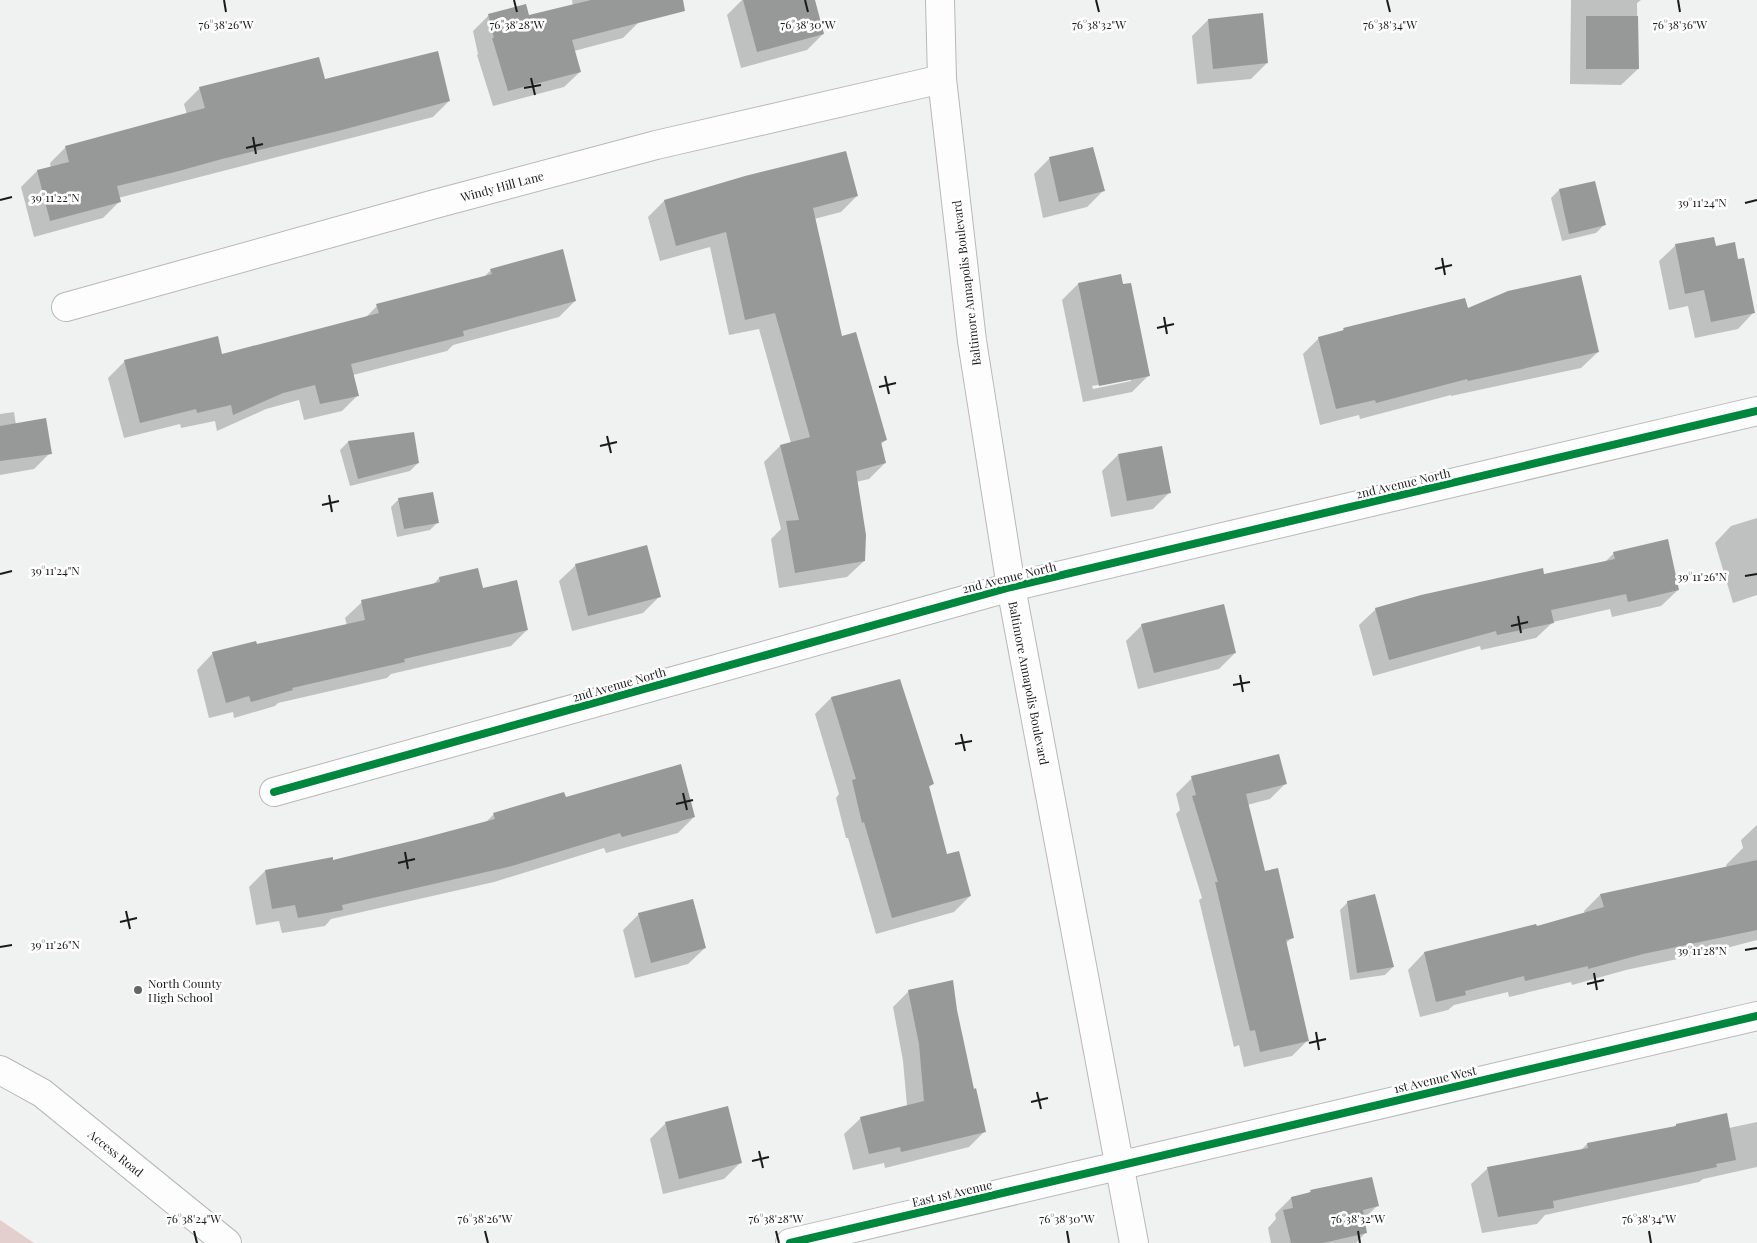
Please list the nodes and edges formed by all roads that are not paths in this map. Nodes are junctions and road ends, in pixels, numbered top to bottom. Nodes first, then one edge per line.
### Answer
1 (940, 0) edge
2 (942, 79) junction
3 (66, 307) dead end
4 (1757, 411) edge
5 (1011, 587) junction
6 (274, 792) dead end
7 (1757, 1016) edge
8 (0, 1070) edge
9 (1119, 1164) junction
10 (227, 1243) edge
11 (790, 1243) edge
12 (1134, 1243) edge

1 - 2 street, Baltimore Annapolis Boulevard
2 - 3 street, Windy Hill Lane
2 - 5 street, Baltimore Annapolis Boulevard
4 - 5 street, 2nd Avenue North
5 - 6 street, 2nd Avenue North
5 - 9 street, Baltimore Annapolis Boulevard
7 - 9 street, 1st Avenue West
8 - 10 street, Access Road
9 - 11 street, East 1st Avenue
9 - 12 street, Baltimore Annapolis Boulevard

